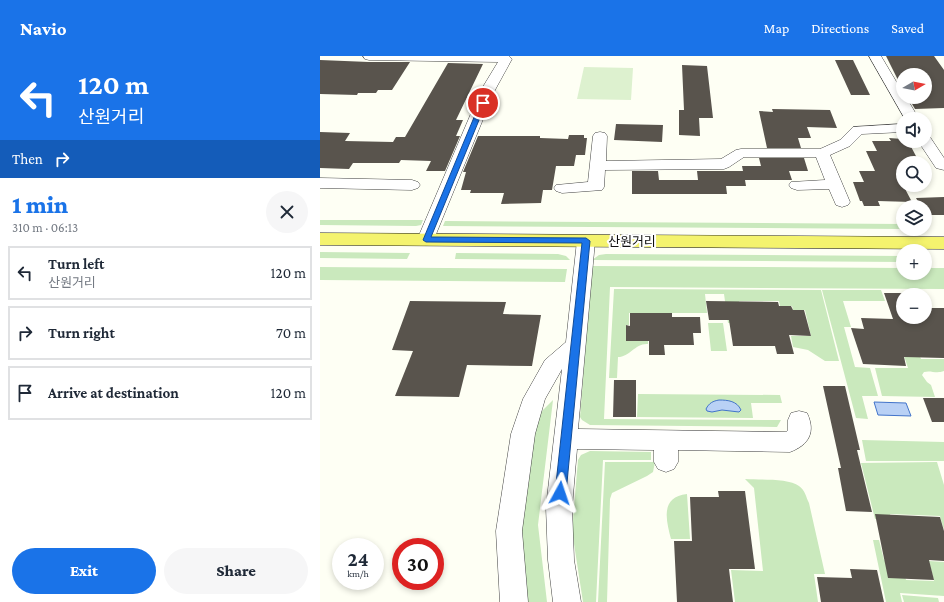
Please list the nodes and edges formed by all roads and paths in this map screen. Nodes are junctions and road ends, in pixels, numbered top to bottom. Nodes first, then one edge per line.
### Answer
1 (368, 56) edge
2 (874, 56) edge
3 (507, 57) edge
4 (908, 112) edge
5 (896, 128) edge
6 (600, 136) dead end
7 (930, 148) edge
8 (822, 154) junction
9 (944, 165) edge
10 (599, 166) junction
11 (324, 183) edge
12 (412, 184) dead end
13 (834, 184) junction
14 (797, 185) dead end
15 (562, 188) dead end
16 (320, 200) edge
17 (842, 202) dead end
18 (320, 239) edge
19 (426, 240) junction
20 (586, 241) junction
21 (944, 243) edge
22 (575, 345) junction
23 (799, 420) dead end
24 (565, 439) junction
25 (514, 602) edge
26 (567, 602) edge

1 - 3 street
2 - 4 street
3 - 19 street
5 - 8 street
6 - 10 street
7 - 9 street
8 - 10 street
8 - 13 street
10 - 15 street
11 - 12 street
11 - 16 street
13 - 14 street
13 - 17 street
18 - 19 main road, 산원거리
19 - 20 main road, 산원거리
20 - 21 main road, 산원거리
20 - 22 street
22 - 24 street
22 - 25 street
23 - 24 street
24 - 26 street

